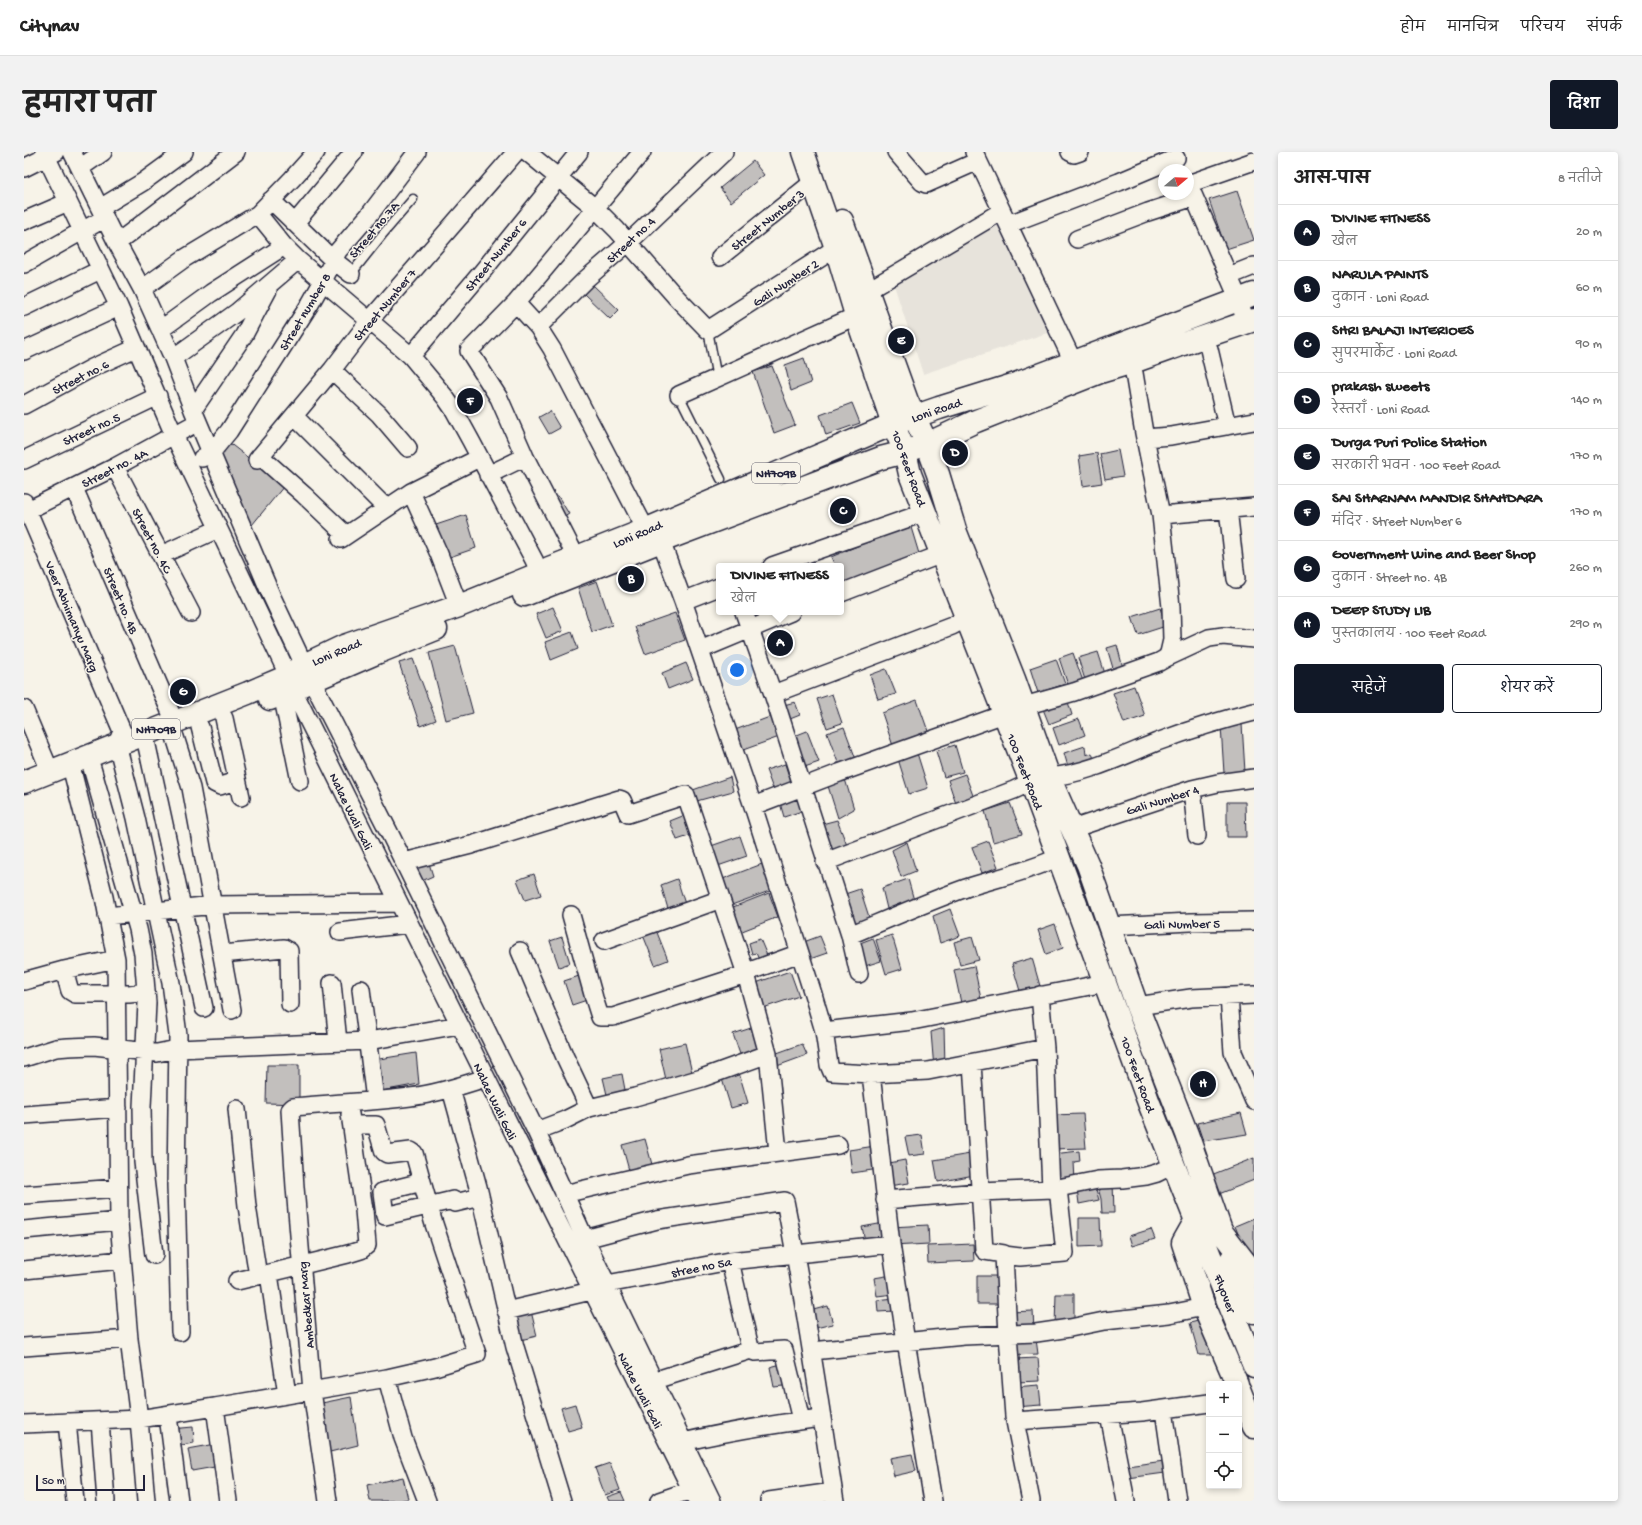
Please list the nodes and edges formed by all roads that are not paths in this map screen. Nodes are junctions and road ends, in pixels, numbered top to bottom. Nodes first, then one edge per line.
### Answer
1 (72, 152) edge
2 (103, 152) edge
3 (184, 152) edge
4 (236, 152) edge
5 (316, 152) edge
6 (354, 152) edge
7 (417, 152) edge
8 (516, 152) edge
9 (527, 152) edge
10 (579, 152) edge
11 (642, 152) edge
12 (724, 152) edge
13 (803, 152) edge
14 (817, 152) edge
15 (896, 152) edge
16 (1070, 152) edge
17 (1080, 152) edge
18 (49, 154) edge
19 (976, 156) edge
20 (1177, 160) edge
21 (1254, 161) edge
22 (24, 168) edge
23 (80, 168) junction
24 (558, 177) junction
25 (813, 182) junction
26 (1194, 186) edge
27 (1194, 197) edge
28 (271, 200) junction
29 (413, 200) dead end
30 (1169, 200) edge
31 (68, 202) junction
32 (595, 208) junction
33 (258, 214) junction
34 (1005, 218) junction
35 (24, 221) edge
36 (94, 221) junction
37 (294, 223) junction
38 (1077, 239) dead end
39 (629, 242) junction
40 (117, 243) junction
41 (284, 246) junction
42 (836, 248) junction
43 (720, 257) dead end
44 (298, 260) junction
45 (333, 260) junction
46 (24, 264) edge
47 (1254, 266) edge
48 (100, 270) junction
49 (351, 274) joint
50 (1229, 276) junction
51 (323, 281) junction
52 (271, 284) junction
53 (142, 289) junction
54 (868, 291) junction
55 (1247, 297) edge
56 (516, 303) junction
57 (24, 307) edge
58 (119, 307) junction
59 (370, 320) junction
60 (847, 320) dead end
61 (1250, 322) edge
62 (538, 327) junction
63 (160, 330) junction
64 (708, 330) junction
65 (1203, 337) junction
66 (136, 348) junction
67 (24, 351) edge
68 (411, 356) junction
69 (173, 358) junction
70 (332, 370) junction
71 (1077, 371) junction
72 (1134, 373) dead end
73 (717, 379) junction
74 (678, 395) joint
75 (158, 396) junction
76 (24, 405) edge
77 (195, 416) junction
78 (294, 416) junction
79 (914, 417) junction
80 (1254, 422) edge
81 (893, 424) junction
82 (1227, 426) junction
83 (174, 435) junction
84 (1145, 438) junction
85 (927, 444) junction
86 (408, 448) dead end
87 (905, 452) junction
88 (211, 453) junction
89 (525, 457) junction
90 (479, 458) junction
91 (24, 460) edge
92 (188, 465) junction
93 (115, 467) junction
94 (488, 475) junction
95 (720, 480) dead end
96 (74, 488) junction
97 (411, 492) junction
98 (1254, 507) edge
99 (25, 508) edge
100 (386, 508) junction
101 (1228, 509) junction
102 (926, 512) junction
103 (1161, 515) junction
104 (218, 529) junction
105 (653, 532) junction
106 (942, 554) junction
107 (161, 555) junction
108 (576, 557) junction
109 (781, 563) edge
110 (542, 580) junction
111 (1236, 580) dead end
112 (716, 588) edge
113 (844, 592) edge
114 (684, 601) junction
115 (459, 606) junction
116 (191, 613) dead end
117 (745, 615) edge
118 (783, 615) edge
119 (967, 618) junction
120 (749, 628) junction
121 (1254, 639) edge
122 (700, 650) junction
123 (1166, 658) junction
124 (299, 683) junction
125 (773, 694) junction
126 (1024, 706) junction
127 (24, 709) edge
128 (170, 711) dead end
129 (1254, 712) edge
130 (1004, 714) junction
131 (224, 718) junction
132 (200, 727) junction
133 (175, 737) junction
134 (121, 744) junction
135 (147, 746) junction
136 (50, 771) junction
137 (82, 771) junction
138 (1254, 778) edge
139 (1040, 779) junction
140 (236, 781) junction
141 (300, 781) dead end
142 (24, 782) edge
143 (802, 787) junction
144 (1192, 789) junction
145 (24, 792) edge
146 (241, 797) dead end
147 (753, 806) junction
148 (1072, 829) junction
149 (1051, 836) junction
150 (1197, 836) dead end
151 (1059, 857) junction
152 (404, 862) junction
153 (826, 862) junction
154 (721, 899) junction
155 (398, 903) junction
156 (214, 905) junction
157 (183, 908) junction
158 (155, 911) junction
159 (133, 913) junction
160 (571, 915) dead end
161 (108, 916) junction
162 (1254, 921) edge
163 (408, 924) junction
164 (1109, 926) junction
165 (340, 932) dead end
166 (850, 935) junction
167 (604, 941) dead end
168 (520, 951) dead end
169 (800, 953) junction
170 (222, 954) junction
171 (116, 959) junction
172 (64, 970) junction
173 (746, 974) junction
174 (859, 974) dead end
175 (24, 981) edge
176 (332, 983) dead end
177 (1105, 983) junction
178 (361, 989) dead end
179 (146, 992) junction
180 (115, 994) junction
181 (1040, 995) junction
182 (1254, 995) edge
183 (1229, 996) junction
184 (290, 1004) dead end
185 (1137, 1006) junction
186 (204, 1008) dead end
187 (232, 1010) dead end
188 (459, 1025) junction
189 (824, 1031) junction
190 (368, 1041) junction
191 (338, 1042) junction
192 (1045, 1048) junction
193 (177, 1049) junction
194 (117, 1050) junction
195 (145, 1051) junction
196 (768, 1054) junction
197 (24, 1058) edge
198 (972, 1063) junction
199 (871, 1074) junction
200 (485, 1078) junction
201 (451, 1089) junction
202 (375, 1100) junction
203 (1254, 1101) edge
204 (348, 1102) junction
205 (118, 1108) junction
206 (590, 1108) junction
207 (236, 1109) dead end
208 (24, 1114) edge
209 (352, 1125) junction
210 (536, 1131) junction
211 (838, 1145) dead end
212 (778, 1152) junction
213 (1173, 1165) junction
214 (422, 1182) junction
215 (118, 1188) junction
216 (1054, 1188) junction
217 (979, 1192) junction
218 (564, 1194) junction
219 (24, 1195) edge
220 (480, 1197) junction
221 (885, 1200) junction
222 (428, 1206) junction
223 (1196, 1220) junction
224 (119, 1221) junction
225 (24, 1230) edge
226 (1221, 1231) junction
227 (585, 1238) junction
228 (891, 1244) junction
229 (795, 1253) junction
230 (154, 1255) dead end
231 (1004, 1255) junction
232 (121, 1260) junction
233 (730, 1260) junction
234 (301, 1265) junction
235 (24, 1270) edge
236 (1254, 1274) edge
237 (264, 1275) junction
238 (237, 1282) dead end
239 (607, 1284) junction
240 (591, 1291) junction
241 (1204, 1306) junction
242 (1252, 1307) edge
243 (506, 1311) junction
244 (180, 1332) dead end
245 (1008, 1335) junction
246 (129, 1339) junction
247 (906, 1342) junction
248 (24, 1347) edge
249 (751, 1350) junction
250 (812, 1350) junction
251 (1254, 1366) edge
252 (388, 1378) junction
253 (653, 1381) junction
254 (1235, 1381) edge
255 (312, 1391) junction
256 (287, 1395) junction
257 (1242, 1399) edge
258 (1206, 1403) edge
259 (215, 1407) junction
260 (1164, 1410) junction
261 (1109, 1415) junction
262 (168, 1416) junction
263 (821, 1418) junction
264 (139, 1419) junction
265 (801, 1420) junction
266 (100, 1421) junction
267 (1015, 1421) junction
268 (67, 1422) junction
269 (24, 1424) edge
270 (1254, 1426) edge
271 (683, 1442) junction
272 (694, 1495) edge
273 (834, 1497) edge
274 (75, 1501) edge
275 (106, 1501) edge
276 (146, 1501) edge
277 (179, 1501) edge
278 (228, 1501) edge
279 (328, 1501) edge
280 (426, 1501) edge
281 (562, 1501) edge
282 (659, 1501) edge
283 (712, 1501) edge
284 (769, 1501) edge
285 (932, 1501) edge
286 (1031, 1501) edge
287 (1126, 1501) edge
288 (1177, 1501) edge

1 - 23 street
2 - 23 street
3 - 36 street
4 - 40 street
5 - 28 street
6 - 37 street
7 - 45 street, Street number 8
8 - 59 street, Street Number 7
9 - 24 street
10 - 24 street, Street Number 6
11 - 32 street
12 - 39 street, Street no.4
13 - 25 main road, 100 Feet Road
14 - 54 main road, 100 Feet Road
15 - 19 street
16 - 17 street
18 - 22 street
18 - 31 street
19 - 34 street
20 - 34 street
21 - 26 street
23 - 36 street
24 - 32 street
24 - 68 street, Street Number 6
25 - 42 main road, 100 Feet Road
25 - 43 street, Street Number 3
27 - 50 street
28 - 33 street
28 - 37 street
29 - 49 lane, Street no.7A
30 - 38 street
31 - 35 street
31 - 36 street
32 - 39 street
32 - 56 street
33 - 41 street
33 - 53 street
34 - 54 street
34 - 71 street
36 - 40 street
36 - 46 street
36 - 48 street
37 - 45 street
39 - 62 street, Street no.4
39 - 64 street
40 - 53 street
41 - 44 street
41 - 63 street
42 - 64 street, Gali Number 2
42 - 81 main road, 100 Feet Road
44 - 51 street
44 - 52 street
45 - 49 street
45 - 51 street, Street number 8
47 - 50 street
48 - 57 street
48 - 58 street
50 - 55 street
51 - 59 street
51 - 88 street, Street number 8
52 - 69 street
52 - 77 street
53 - 63 street
54 - 79 main road, 100 Feet Road
55 - 61 street
55 - 71 main road, Loni Road / NH709B
56 - 62 street
56 - 89 street
58 - 66 street
58 - 67 street
59 - 68 street
59 - 70 street, Street Number 7
60 - 73 street
61 - 65 main road, Loni Road / NH709B
62 - 105 street
63 - 69 street
64 - 73 lane
65 - 71 main road, Loni Road / NH709B
65 - 82 street
66 - 75 street
66 - 76 street, Street no.6
68 - 90 street
69 - 77 street
70 - 78 street, Street Number 7
70 - 86 street
71 - 79 main road, Loni Road / NH709B
71 - 85 main road, Loni Road / NH709B
72 - 84 street
73 - 74 street
74 - 95 lane
75 - 83 street
75 - 91 street, Street no.5
77 - 83 street, Street no. 4A
77 - 88 street
78 - 100 street
78 - 100 street, Street Number 7
79 - 81 main road, Loni Road / NH709B
79 - 85 main road, 100 Feet Road
80 - 82 street
81 - 87 main road, 100 Feet Road
81 - 105 main road, Loni Road / NH709B
82 - 84 street
83 - 92 street
83 - 93 street, Street no. 4A
84 - 103 street
85 - 87 main road, Loni Road / NH709B
85 - 126 main road, 100 Feet Road
87 - 102 main road, 100 Feet Road
87 - 105 main road, Loni Road / NH709B
88 - 92 street, Street number 8
88 - 124 street
89 - 94 street
89 - 108 street
90 - 94 street
90 - 97 street
92 - 104 street
93 - 96 street, Street no. 4A
93 - 107 street, Street no. 4C
94 - 110 street
96 - 99 street, Street no. 4A
96 - 128 street, Street no. 4B
97 - 100 street
97 - 115 street
98 - 101 street
99 - 134 street, Veer Abhimanyu Marg
101 - 103 street
101 - 111 street
102 - 106 main road, 100 Feet Road
102 - 109 street
103 - 123 street
104 - 107 street
104 - 124 street
105 - 108 main road, Loni Road / NH709B
105 - 110 main road, Loni Road / NH709B
105 - 114 street
106 - 113 street
106 - 119 main road, 100 Feet Road
107 - 116 street, Street no. 4C
108 - 110 main road, Loni Road / NH709B
110 - 115 main road, Loni Road / NH709B
110 - 124 main road, Loni Road / NH709B
112 - 114 street
114 - 122 street
115 - 124 main road, Loni Road / NH709B
117 - 120 street
118 - 120 street
119 - 125 street
119 - 130 main road, 100 Feet Road
120 - 122 street
120 - 125 street
121 - 123 street
122 - 147 street
123 - 126 street
124 - 131 main road, Loni Road / NH709B
124 - 134 main road, Loni Road / NH709B
124 - 141 street
124 - 152 street
124 - 155 street, Nalae Wali Gali
125 - 143 street
126 - 139 main road, 100 Feet Road
127 - 136 street
129 - 139 street
130 - 139 main road, 100 Feet Road
130 - 143 street
131 - 132 main road, Loni Road / NH709B
131 - 140 street
132 - 133 main road, Loni Road / NH709B
132 - 140 street
133 - 135 main road, Loni Road / NH709B
133 - 156 street
134 - 135 main road, Loni Road / NH709B
134 - 136 main road, Loni Road / NH709B
134 - 137 main road, Loni Road / NH709B
134 - 158 street, Veer Abhimanyu Marg
135 - 157 street
136 - 142 main road, Loni Road / NH709B
137 - 145 main road, Loni Road / NH709B
137 - 159 street
137 - 161 street
138 - 144 street, Gali Number 4
139 - 148 main road, 100 Feet Road
139 - 149 main road, 100 Feet Road
139 - 153 street
140 - 146 street
143 - 147 street
143 - 153 street
144 - 148 street, Gali Number 4
144 - 150 street
147 - 169 street
148 - 149 main road
148 - 164 main road, 100 Feet Road
149 - 151 main road, 100 Feet Road
151 - 166 street
151 - 177 main road, 100 Feet Road
152 - 154 street
152 - 210 street
153 - 166 street
154 - 167 street
154 - 173 street
155 - 156 street
155 - 163 street, Nalae Wali Gali
156 - 157 street
156 - 170 street
157 - 158 street
157 - 186 street
158 - 159 street
158 - 193 street, Veer Abhimanyu Marg
159 - 161 street
159 - 179 street
160 - 173 street
161 - 171 street
162 - 164 street, Gali Number 5
163 - 165 street
163 - 188 street, Nalae Wali Gali
164 - 185 main road, 100 Feet Road
166 - 174 street
168 - 206 street
169 - 173 street
169 - 189 street
170 - 184 street
170 - 187 street
171 - 172 street
171 - 180 street
172 - 175 street
172 - 180 street
173 - 196 street
176 - 191 street
177 - 181 street
177 - 213 main road, 100 Feet Road
178 - 190 street
179 - 180 street
179 - 195 street
180 - 194 street
181 - 189 street
181 - 192 street
182 - 183 street
183 - 185 street
183 - 203 street
185 - 226 main road, 100 Feet Road
188 - 190 street
188 - 200 street, Nalae Wali Gali
189 - 199 street
190 - 191 street
190 - 202 street
191 - 193 street
192 - 198 street
192 - 216 street
193 - 195 street
193 - 244 street, Veer Abhimanyu Marg
194 - 195 street
194 - 197 street
194 - 205 street
195 - 230 street
196 - 206 street
196 - 212 street
198 - 199 street
198 - 217 street
199 - 221 street
200 - 201 street
200 - 240 street, Nalae Wali Gali
201 - 202 street
201 - 220 street
202 - 204 street
204 - 209 street
204 - 234 street, Ambedkar Marg
205 - 208 street
205 - 215 street
206 - 210 street
207 - 237 street
209 - 214 street
209 - 234 street
210 - 218 street
211 - 212 street
212 - 218 street
213 - 216 street
213 - 223 main road, 100 Feet Road
214 - 222 street
214 - 222 street
215 - 219 street
215 - 224 street
216 - 217 street
216 - 231 street
217 - 221 street
217 - 231 street
218 - 227 street
220 - 222 street
220 - 243 street
221 - 228 street
222 - 252 street
223 - 241 main road
223 - 251 main road, Flyover
224 - 225 street
224 - 232 street
226 - 236 main road, 100 Feet Road
226 - 242 main road, Flyover
227 - 229 street
227 - 239 street
228 - 229 street, stree no 5a
228 - 247 street
229 - 233 street, stree no 5a
229 - 250 street
231 - 245 street
232 - 235 street
232 - 246 street
233 - 239 street, stree no 5a
233 - 249 street
234 - 237 street
234 - 255 street, Ambedkar Marg
237 - 238 street
237 - 256 street
239 - 240 street, stree no 5a
239 - 253 street
240 - 243 street, stree no 5a
240 - 272 street, Nalae Wali Gali
241 - 245 street
241 - 254 main road
243 - 281 street
245 - 247 street
245 - 267 street
246 - 248 street
246 - 264 street
247 - 250 street
247 - 285 street
249 - 253 street
249 - 265 street
250 - 263 street
252 - 255 street
252 - 280 street
253 - 271 street
255 - 256 street
255 - 279 street, Ambedkar Marg
256 - 259 street
257 - 270 main road
258 - 260 street
259 - 262 street
259 - 278 street
260 - 261 street
260 - 288 street
261 - 267 street
261 - 287 street
262 - 264 street
262 - 277 street
263 - 265 street
263 - 273 street
264 - 266 street
264 - 276 street
265 - 271 street
266 - 268 street
266 - 275 street
267 - 286 street
268 - 269 street
268 - 274 street
271 - 283 street
272 - 282 street
273 - 284 street

